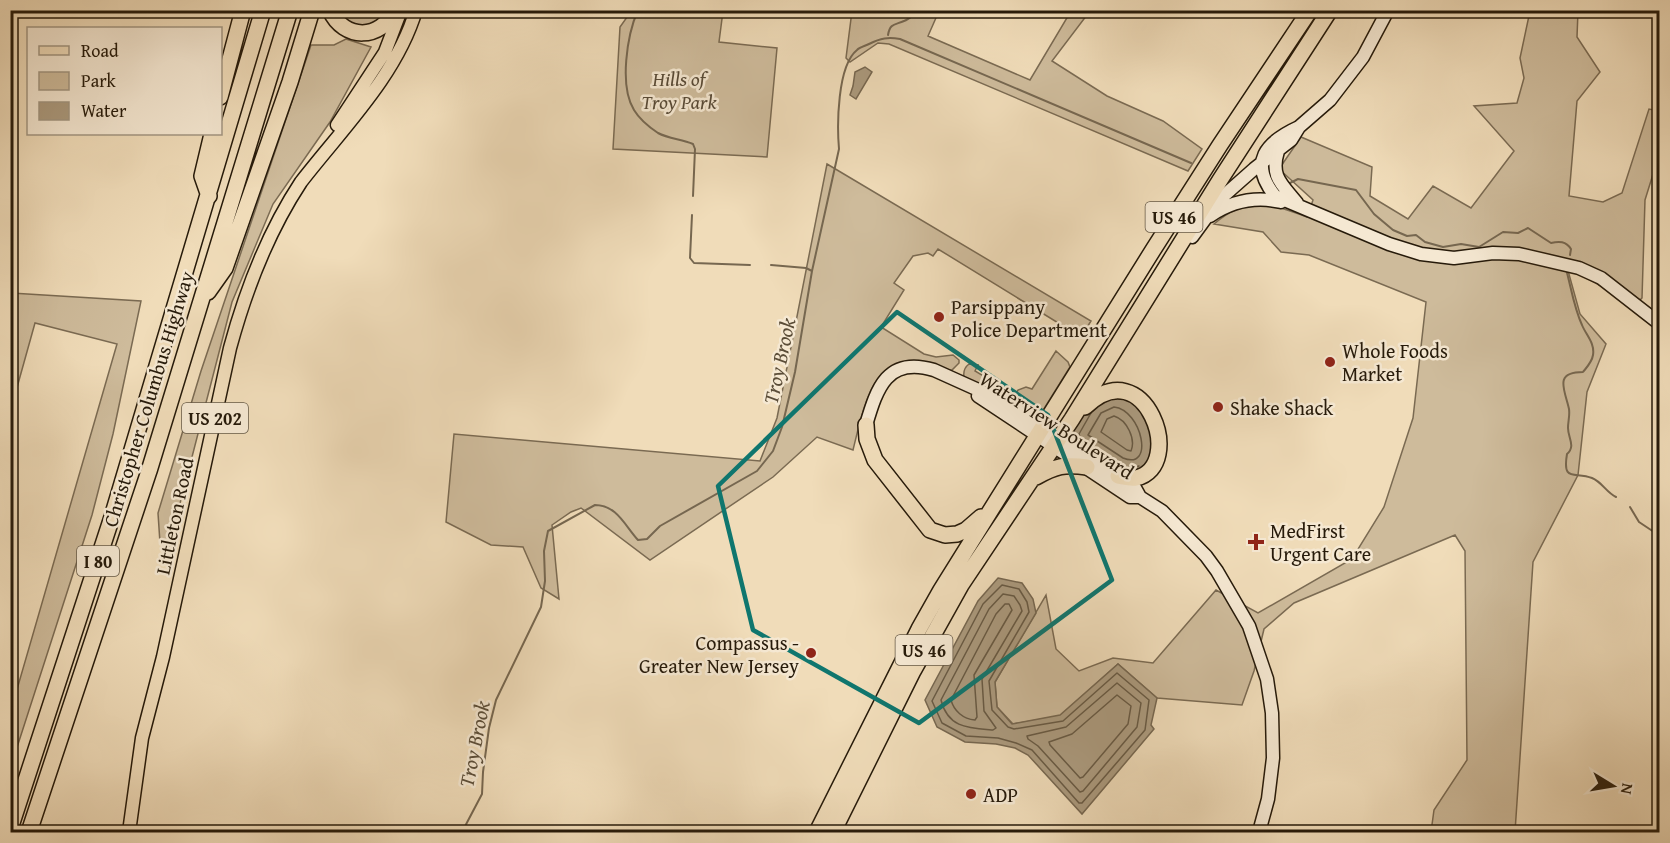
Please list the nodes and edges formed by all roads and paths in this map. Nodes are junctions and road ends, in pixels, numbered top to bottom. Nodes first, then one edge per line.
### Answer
1 (243, 10) edge
2 (263, 10) edge
3 (290, 10) edge
4 (312, 10) edge
5 (330, 10) edge
6 (395, 10) edge
7 (401, 10) edge
8 (416, 10) edge
9 (1310, 10) edge
10 (1329, 10) edge
11 (1388, 10) edge
12 (222, 89) edge
13 (1299, 127) junction
14 (212, 135) edge
15 (1278, 151) junction
16 (322, 155) junction
17 (1263, 163) junction
18 (209, 195) junction
19 (1302, 207) junction
20 (1204, 220) junction
21 (1156, 282) junction
22 (201, 301) junction
23 (1659, 324) edge
24 (1072, 419) junction
25 (866, 425) joint
26 (1040, 430) junction
27 (1057, 442) junction
28 (1087, 467) junction
29 (1118, 476) junction
30 (1033, 478) junction
31 (1140, 497) junction
32 (991, 510) junction
33 (10, 829) edge
34 (29, 832) edge
35 (129, 832) edge
36 (817, 832) edge
37 (833, 832) edge
38 (1259, 832) edge

1 - 12 highway
2 - 18 highway, Christopher Columbus Highway / I 80
3 - 22 highway, Christopher Columbus Highway / I 80
4 - 22 highway
5 - 6 highway
7 - 16 main road, Littleton Road / US 202
8 - 16 main road, Littleton Road / US 202
9 - 26 highway, US 46
10 - 21 highway, US 46
11 - 13 street
13 - 15 street
13 - 17 street
14 - 18 highway
15 - 17 street
15 - 19 street
16 - 35 main road, Littleton Road / US 202
17 - 19 street
17 - 20 street
18 - 33 highway, Christopher Columbus Highway / I 80
19 - 20 street
19 - 23 street
20 - 21 street
21 - 24 highway, US 46
22 - 34 highway, Christopher Columbus Highway / I 80
24 - 27 highway, US 46
24 - 29 highway
25 - 26 street, Waterview Boulevard
25 - 32 highway
26 - 27 street, Waterview Boulevard
26 - 32 highway, US 46
27 - 28 street, Waterview Boulevard
27 - 29 street, Waterview Boulevard
27 - 30 highway, US 46
28 - 30 highway
28 - 31 street, Waterview Boulevard
29 - 31 street, Waterview Boulevard
30 - 37 highway, US 46
31 - 38 street, Waterview Boulevard
32 - 36 highway, US 46

